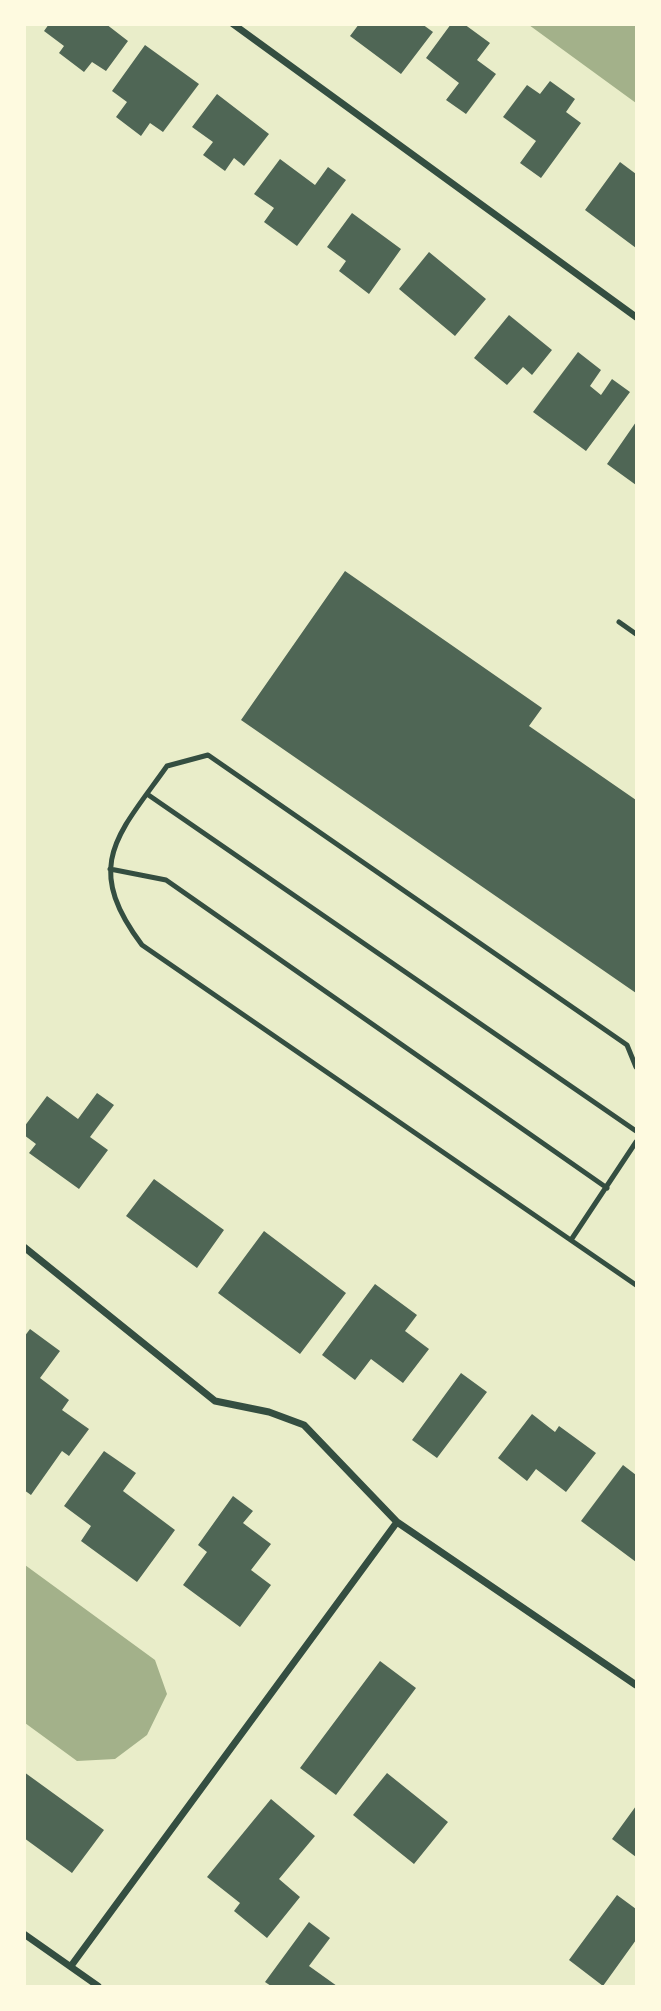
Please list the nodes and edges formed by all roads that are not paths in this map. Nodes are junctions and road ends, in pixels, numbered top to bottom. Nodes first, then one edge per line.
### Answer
1 (233, 24) edge
2 (636, 317) edge
3 (619, 622) dead end
4 (636, 634) edge
5 (147, 794) junction
6 (110, 869) junction
7 (636, 1068) edge
8 (636, 1130) edge
9 (636, 1142) edge
10 (607, 1188) junction
11 (570, 1240) junction
12 (24, 1247) edge
13 (636, 1285) edge
14 (397, 1522) junction
15 (636, 1685) edge
16 (24, 1934) edge
17 (71, 1966) junction
18 (97, 1986) edge

1 - 2 street
3 - 4 lane
5 - 6 lane
5 - 7 lane
5 - 8 lane
6 - 10 lane
6 - 11 lane
9 - 10 lane
10 - 11 lane
11 - 13 lane
12 - 14 street
14 - 15 street
14 - 17 street
16 - 17 street
17 - 18 street

